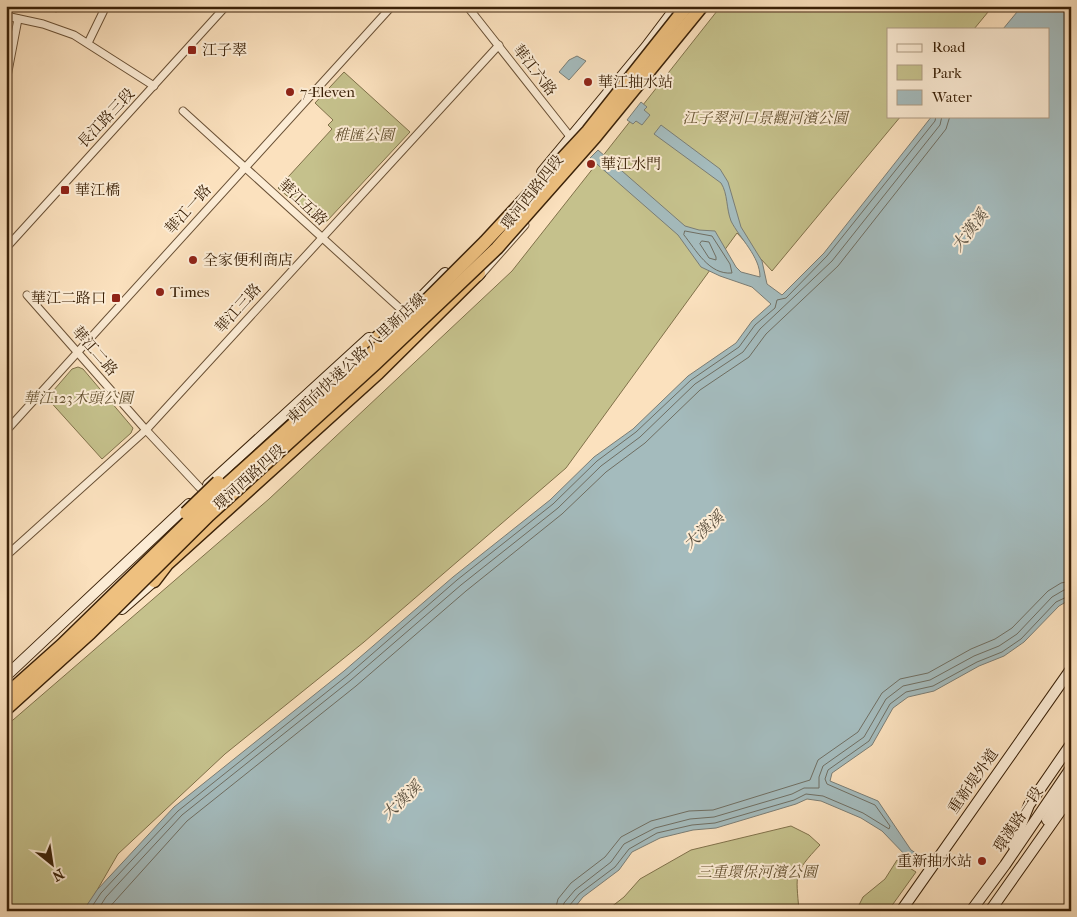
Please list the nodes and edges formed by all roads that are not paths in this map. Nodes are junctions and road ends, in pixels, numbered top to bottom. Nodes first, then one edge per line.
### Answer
1 (106, 6) edge
2 (226, 6) edge
3 (392, 6) edge
4 (467, 6) edge
5 (677, 6) edge
6 (685, 6) edge
7 (703, 6) edge
8 (6, 16) edge
9 (18, 19) junction
10 (666, 21) junction
11 (88, 43) junction
12 (499, 45) junction
13 (6, 82) edge
14 (154, 86) junction
15 (183, 111) dead end
16 (571, 138) junction
17 (583, 149) junction
18 (245, 166) junction
19 (6, 233) edge
20 (321, 237) junction
21 (13, 240) junction
22 (6, 248) edge
23 (497, 248) junction
24 (27, 296) dead end
25 (404, 314) junction
26 (78, 352) junction
27 (146, 430) junction
28 (6, 431) edge
29 (202, 490) junction
30 (184, 510) junction
31 (6, 556) edge
32 (154, 581) junction
33 (1071, 669) edge
34 (33, 671) junction
35 (6, 676) edge
36 (8, 693) edge
37 (6, 709) edge
38 (1071, 744) edge
39 (1071, 768) edge
40 (1071, 782) edge
41 (1071, 796) edge
42 (1005, 865) junction
43 (1023, 867) junction
44 (901, 911) edge
45 (971, 911) edge
46 (990, 911) edge

1 - 11 street
2 - 14 street, 長江路三段
3 - 18 street, 華江一路
4 - 12 street, 華江六路
5 - 10 main road, 環河西路四段
6 - 10 main road, 環河西路四段
6 - 34 highway, 東西向快速公路 八里新店線, bridge
7 - 17 main road, 環河西路四段
7 - 23 highway, 東西向快速公路 八里新店線, bridge
8 - 9 street
9 - 11 street
9 - 13 street
10 - 16 main road, 環河西路四段
11 - 14 street
12 - 16 street, 華江六路
12 - 20 street, 華江三路
14 - 21 street, 長江路三段
15 - 18 street, 華江五路
16 - 17 street, 華江六路
16 - 25 main road, 環河西路四段
17 - 32 street, 環河西路四段
17 - 36 main road, 環河西路四段
18 - 20 street, 華江五路
18 - 26 street, 華江一路
19 - 21 street
20 - 25 street, 華江五路
20 - 27 street, 華江三路
21 - 22 street, 長江路三段
23 - 32 highway, bridge
23 - 37 highway, 東西向快速公路 八里新店線, bridge
24 - 26 street, 華江二路
25 - 29 main road, 環河西路四段
25 - 30 main road, 環河西路四段
25 - 34 highway, bridge
26 - 27 street, 華江二路
26 - 28 street, 華江一路
27 - 29 street, 華江二路
27 - 31 street, 華江三路
29 - 30 main road, 環河西路四段
30 - 35 main road, 環河西路四段
32 - 36 main road, 環河西路四段
33 - 44 main road, 重新堤外道
34 - 36 highway, 東西向快速公路 八里新店線, bridge
38 - 42 main road
39 - 42 main road, 環漢路一段
40 - 43 main road
41 - 43 main road, 環漢路一段
42 - 45 main road, 環漢路一段
43 - 46 main road, 環漢路一段

